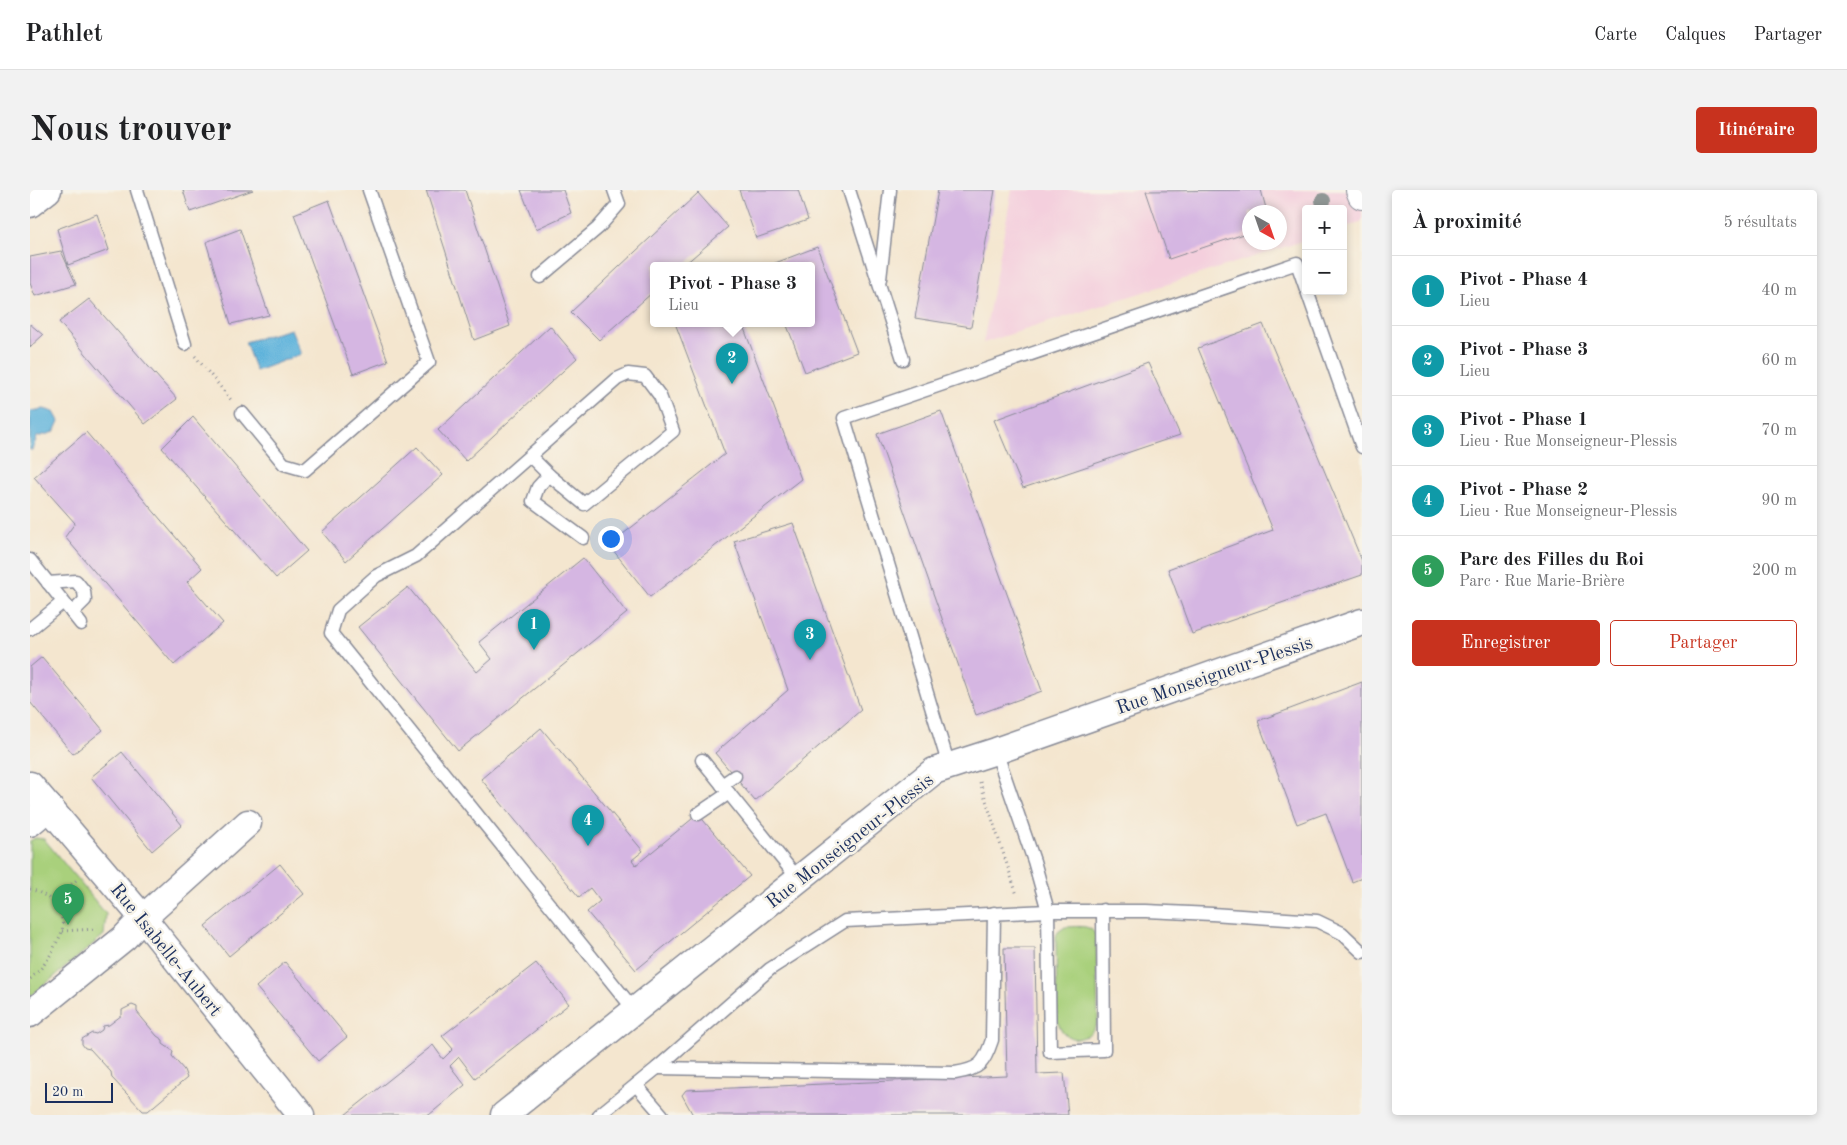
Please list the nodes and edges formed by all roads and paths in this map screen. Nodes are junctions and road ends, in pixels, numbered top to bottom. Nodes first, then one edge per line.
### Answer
1 (48, 190) edge
2 (137, 190) edge
3 (369, 190) edge
4 (614, 190) edge
5 (850, 190) edge
6 (890, 190) edge
7 (1360, 190) edge
8 (1362, 195) edge
9 (30, 204) edge
10 (540, 277) dead end
11 (1302, 278) edge
12 (880, 285) junction
13 (1308, 295) edge
14 (185, 344) joint
15 (903, 359) dead end
16 (242, 414) joint
17 (1362, 447) edge
18 (530, 456) junction
19 (549, 475) junction
20 (583, 538) dead end
21 (30, 560) edge
22 (48, 583) junction
23 (63, 602) junction
24 (72, 613) junction
25 (1362, 622) edge
26 (81, 624) dead end
27 (30, 629) edge
28 (972, 759) junction
29 (702, 760) dead end
30 (734, 776) dead end
31 (30, 785) edge
32 (725, 789) junction
33 (698, 814) dead end
34 (39, 815) edge
35 (248, 824) dead end
36 (96, 863) junction
37 (799, 880) junction
38 (30, 889) edge
39 (52, 900) junction
40 (1103, 910) junction
41 (1048, 911) junction
42 (1023, 912) junction
43 (994, 913) junction
44 (143, 918) junction
45 (1362, 952) edge
46 (30, 979) edge
47 (635, 1011) junction
48 (30, 1014) edge
49 (657, 1068) junction
50 (636, 1085) junction
51 (301, 1115) edge
52 (504, 1115) edge
53 (599, 1115) edge
54 (662, 1115) edge

1 - 9 street
2 - 14 lane
3 - 16 lane
4 - 10 lane
5 - 12 lane
6 - 12 lane
7 - 8 main road
11 - 28 lane
12 - 15 lane
13 - 17 lane
14 - 16 path
18 - 19 lane
18 - 19 lane
18 - 47 lane
19 - 20 lane
21 - 22 lane
22 - 23 lane
22 - 24 lane
23 - 24 lane
23 - 27 lane
24 - 26 lane
25 - 28 street, Rue Monseigneur-Plessis
28 - 37 street, Rue Monseigneur-Plessis
28 - 41 lane
28 - 42 path
29 - 32 lane
30 - 32 lane
31 - 34 street, Rue Isabelle-Aubert
32 - 33 lane
32 - 37 lane
34 - 36 street, Rue Isabelle-Aubert
35 - 44 street
36 - 39 path
36 - 44 street, Rue Isabelle-Aubert
37 - 47 street, Rue Monseigneur-Plessis
38 - 39 path
39 - 46 path
40 - 41 lane
40 - 41 lane
40 - 45 lane
41 - 42 lane
42 - 43 lane
43 - 49 lane
43 - 49 lane
44 - 48 street
44 - 51 street, Rue Isabelle-Aubert
47 - 52 street, Rue Monseigneur-Plessis
49 - 50 lane
50 - 53 lane
50 - 54 lane

